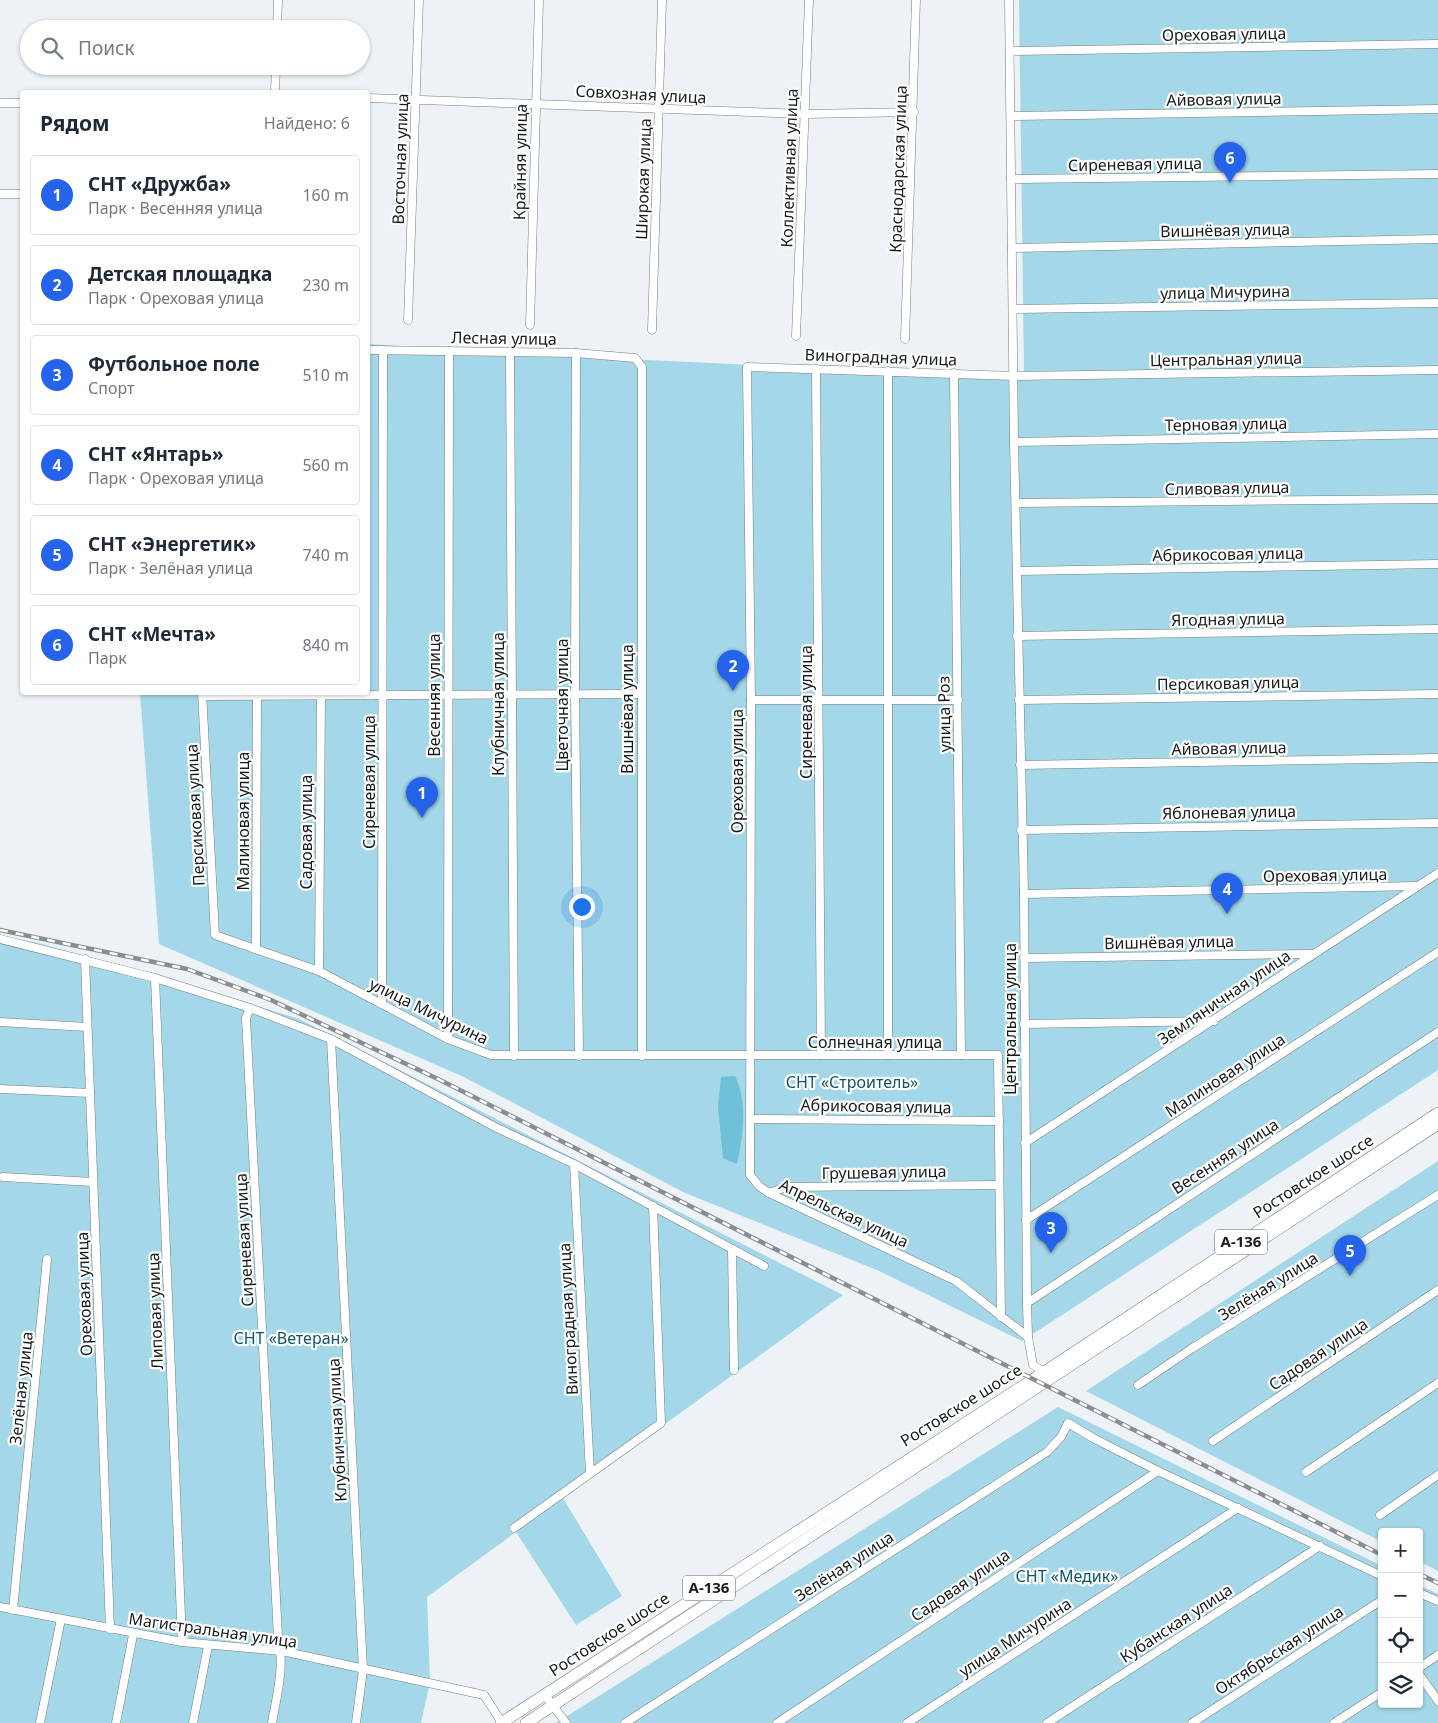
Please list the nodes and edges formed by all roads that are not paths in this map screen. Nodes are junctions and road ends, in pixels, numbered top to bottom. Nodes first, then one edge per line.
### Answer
1 (278, 0) edge
2 (419, 0) edge
3 (539, 0) edge
4 (662, 0) edge
5 (809, 0) edge
6 (916, 0) edge
7 (1009, 0) edge
8 (277, 20) edge
9 (1438, 44) edge
10 (1010, 50) junction
11 (276, 75) edge
12 (275, 90) edge
13 (370, 98) edge
14 (416, 99) junction
15 (20, 102) edge
16 (0, 103) edge
17 (536, 103) junction
18 (659, 109) junction
19 (1438, 109) edge
20 (914, 112) junction
21 (804, 114) junction
22 (1011, 116) junction
23 (1438, 174) edge
24 (1012, 180) junction
25 (0, 194) edge
26 (20, 194) edge
27 (1438, 239) edge
28 (1012, 248) junction
29 (1438, 303) edge
30 (1013, 309) junction
31 (408, 320) dead end
32 (530, 324) dead end
33 (652, 330) dead end
34 (796, 336) dead end
35 (905, 339) dead end
36 (370, 350) edge
37 (383, 350) junction
38 (449, 351) junction
39 (510, 352) junction
40 (576, 353) junction
41 (640, 361) joint
42 (747, 367) joint
43 (816, 369) junction
44 (1438, 370) edge
45 (888, 371) junction
46 (954, 373) junction
47 (1014, 376) junction
48 (1438, 434) edge
49 (1014, 442) junction
50 (1438, 499) edge
51 (1016, 504) junction
52 (1438, 564) edge
53 (1018, 571) junction
54 (1438, 629) edge
55 (1018, 636) junction
56 (448, 693) junction
57 (512, 693) junction
58 (575, 693) junction
59 (370, 694) edge
60 (383, 694) junction
61 (640, 694) junction
62 (1438, 694) edge
63 (202, 695) edge
64 (257, 695) edge
65 (321, 695) edge
66 (820, 699) junction
67 (751, 700) junction
68 (889, 700) junction
69 (958, 700) junction
70 (1019, 700) junction
71 (1438, 758) edge
72 (1020, 765) junction
73 (1438, 823) edge
74 (1021, 830) junction
75 (1438, 873) edge
76 (1418, 886) junction
77 (1024, 894) junction
78 (215, 935) joint
79 (0, 939) edge
80 (256, 949) junction
81 (1438, 952) edge
82 (1313, 954) junction
83 (1024, 958) junction
84 (85, 959) junction
85 (319, 971) junction
86 (155, 978) junction
87 (382, 1004) junction
88 (250, 1008) junction
89 (1214, 1021) junction
90 (0, 1022) edge
91 (1024, 1024) junction
92 (88, 1027) junction
93 (1438, 1032) edge
94 (331, 1039) junction
95 (448, 1039) junction
96 (888, 1054) junction
97 (821, 1055) junction
98 (960, 1055) junction
99 (514, 1056) junction
100 (579, 1056) junction
101 (642, 1056) junction
102 (751, 1056) junction
103 (0, 1089) edge
104 (90, 1093) junction
105 (1438, 1113) edge
106 (752, 1119) junction
107 (999, 1121) junction
108 (1438, 1124) edge
109 (1024, 1143) junction
110 (574, 1164) junction
111 (3, 1177) dead end
112 (93, 1182) junction
113 (999, 1184) junction
114 (769, 1192) junction
115 (1438, 1195) edge
116 (653, 1206) junction
117 (1026, 1220) junction
118 (732, 1249) junction
119 (47, 1258) dead end
120 (764, 1266) dead end
121 (1438, 1290) edge
122 (1027, 1303) junction
123 (1001, 1317) junction
124 (1028, 1337) junction
125 (734, 1370) dead end
126 (1048, 1375) junction
127 (1438, 1383) edge
128 (1138, 1385) dead end
129 (1213, 1441) dead end
130 (1158, 1471) junction
131 (1306, 1472) dead end
132 (590, 1473) junction
133 (1438, 1475) edge
134 (1238, 1508) junction
135 (1380, 1515) dead end
136 (514, 1528) dead end
137 (1320, 1546) junction
138 (1378, 1574) edge
139 (1423, 1595) edge
140 (1438, 1601) edge
141 (1378, 1603) edge
142 (0, 1607) edge
143 (14, 1610) junction
144 (61, 1619) junction
145 (110, 1629) junction
146 (133, 1635) junction
147 (182, 1642) junction
148 (208, 1646) junction
149 (282, 1651) junction
150 (1438, 1656) edge
151 (1423, 1665) edge
152 (364, 1670) junction
153 (1423, 1680) edge
154 (544, 1695) junction
155 (1378, 1695) edge
156 (1438, 1701) edge
157 (552, 1706) junction
158 (40, 1723) edge
159 (116, 1723) edge
160 (193, 1723) edge
161 (272, 1723) edge
162 (356, 1723) edge
163 (502, 1723) edge
164 (526, 1723) edge
165 (566, 1723) edge
166 (625, 1723) edge
167 (777, 1723) edge
168 (907, 1723) edge
169 (1047, 1723) edge
170 (1192, 1723) edge
171 (1334, 1723) edge

1 - 8 street
2 - 14 street, Восточная улица
3 - 17 street, Крайняя улица
4 - 18 street, Широкая улица
5 - 21 street, Коллективная улица
6 - 20 street, Краснодарская улица
7 - 10 street, Центральная улица
9 - 10 street, Ореховая улица
10 - 22 street, Центральная улица
11 - 12 street
13 - 14 street, Совхозная улица
14 - 17 street, Совхозная улица
14 - 31 street, Восточная улица
15 - 16 street
17 - 18 street, Совхозная улица
17 - 32 street, Крайняя улица
18 - 21 street, Совхозная улица
18 - 33 street, Широкая улица
19 - 22 street, Айвовая улица
20 - 21 street, Совхозная улица
20 - 35 street, Краснодарская улица
21 - 34 street, Коллективная улица
22 - 24 street, Центральная улица
23 - 24 street, Сиреневая улица
24 - 28 street, Центральная улица
25 - 26 street
27 - 28 street, Вишнёвая улица
28 - 30 street, Центральная улица
29 - 30 street, улица Мичурина
30 - 47 street, Центральная улица
36 - 37 street, Лесная улица
37 - 38 street, Лесная улица
37 - 60 street, Сиреневая улица
38 - 39 street, Лесная улица
38 - 56 street, Весенняя улица
39 - 40 street, Лесная улица
39 - 57 street, Клубничная улица
40 - 41 street, Лесная улица
40 - 58 street, Цветочная улица
41 - 61 street, Вишнёвая улица
42 - 43 street, Виноградная улица
42 - 67 street, Ореховая улица
43 - 45 street, Виноградная улица
43 - 66 street, Сиреневая улица
44 - 47 street, Центральная улица
45 - 46 street, Виноградная улица
45 - 68 street
46 - 47 street, Виноградная улица
46 - 69 street, улица Роз
47 - 49 street, Центральная улица
48 - 49 street, Терновая улица
49 - 51 street, Центральная улица
50 - 51 street, Сливовая улица
51 - 53 street, Центральная улица
52 - 53 street, Абрикосовая улица
53 - 55 street, Центральная улица
54 - 55 street, Ягодная улица
55 - 70 street, Центральная улица
56 - 57 street
56 - 60 street
56 - 95 street, Весенняя улица
57 - 58 street
57 - 99 street, Клубничная улица
58 - 61 street
58 - 100 street, Цветочная улица
59 - 60 street
60 - 87 street, Сиреневая улица
61 - 101 street, Вишнёвая улица
62 - 70 street, Персиковая улица
63 - 78 street, Персиковая улица
64 - 80 street, Малиновая улица
65 - 85 street, Садовая улица
66 - 67 street
66 - 68 street
66 - 97 street, Сиреневая улица
67 - 102 street, Ореховая улица
68 - 69 street
68 - 96 street
69 - 98 street, улица Роз
70 - 72 street, Центральная улица
71 - 72 street, Айвовая улица
72 - 74 street, Центральная улица
73 - 74 street, Яблоневая улица
74 - 77 street, Центральная улица
75 - 76 street, Земляничная улица
76 - 77 street, Ореховая улица
76 - 82 street, Земляничная улица
77 - 83 street, Центральная улица
78 - 80 street, улица Мичурина
79 - 84 street
80 - 85 street, улица Мичурина
81 - 117 street, Малиновая улица
82 - 83 street, Вишнёвая улица
82 - 89 street, Земляничная улица
83 - 91 street, Центральная улица
84 - 86 street
84 - 92 street, Ореховая улица
85 - 87 street, улица Мичурина
86 - 88 street
86 - 147 street, Липовая улица
87 - 95 street, улица Мичурина
88 - 94 street
88 - 149 street, Сиреневая улица
89 - 91 street
89 - 109 street, Земляничная улица
90 - 92 street
91 - 109 street, Центральная улица
92 - 104 street, Ореховая улица
93 - 122 street, Весенняя улица
94 - 110 street
94 - 152 street, Клубничная улица
95 - 99 street, улица Мичурина
96 - 97 street, Солнечная улица
96 - 98 street, Солнечная улица
97 - 102 street, Солнечная улица
98 - 107 street, Солнечная улица
99 - 100 street, улица Мичурина
100 - 101 street, улица Мичурина
101 - 102 street, Солнечная улица
102 - 106 street, Апрельская улица
103 - 104 street
104 - 112 street, Ореховая улица
105 - 126 highway, Ростовское шоссе / А-136
106 - 107 street, Абрикосовая улица
106 - 114 street, Апрельская улица
107 - 113 street
108 - 126 highway, Ростовское шоссе / А-136
109 - 117 street, Центральная улица
110 - 116 street
110 - 132 street, Виноградная улица
111 - 112 street
112 - 145 street, Ореховая улица
113 - 114 street, Грушевая улица
113 - 123 street
114 - 123 street, Апрельская улица
115 - 128 street, Зелёная улица
116 - 118 street
116 - 132 street
117 - 122 street, Центральная улица
118 - 120 street
118 - 125 street
119 - 143 street, Зелёная улица
121 - 129 street, Садовая улица
122 - 124 street, Центральная улица
123 - 124 street, Апрельская улица
124 - 126 street, Центральная улица
126 - 154 highway, Ростовское шоссе / А-136
126 - 157 highway, Ростовское шоссе / А-136
127 - 131 street
130 - 134 street
130 - 166 street, Зелёная улица
130 - 167 street, Садовая улица
132 - 136 street
133 - 135 street
134 - 137 street
134 - 168 street, улица Мичурина
137 - 138 street
137 - 169 street, Кубанская улица
139 - 140 street
141 - 170 street, Октябрьская улица
142 - 143 street, Магистральная улица
143 - 144 street, Магистральная улица
144 - 145 street, Магистральная улица
144 - 158 street
145 - 146 street, Магистральная улица
146 - 147 street, Магистральная улица
146 - 159 street
147 - 148 street, Магистральная улица
148 - 149 street, Магистральная улица
148 - 160 street
149 - 152 street, Магистральная улица
149 - 161 street
150 - 151 street
152 - 162 street, Клубничная улица
152 - 163 street, Магистральная улица
153 - 156 street
154 - 157 street
154 - 163 highway, Ростовское шоссе / А-136
155 - 171 street
157 - 164 highway, Ростовское шоссе / А-136
157 - 165 street

